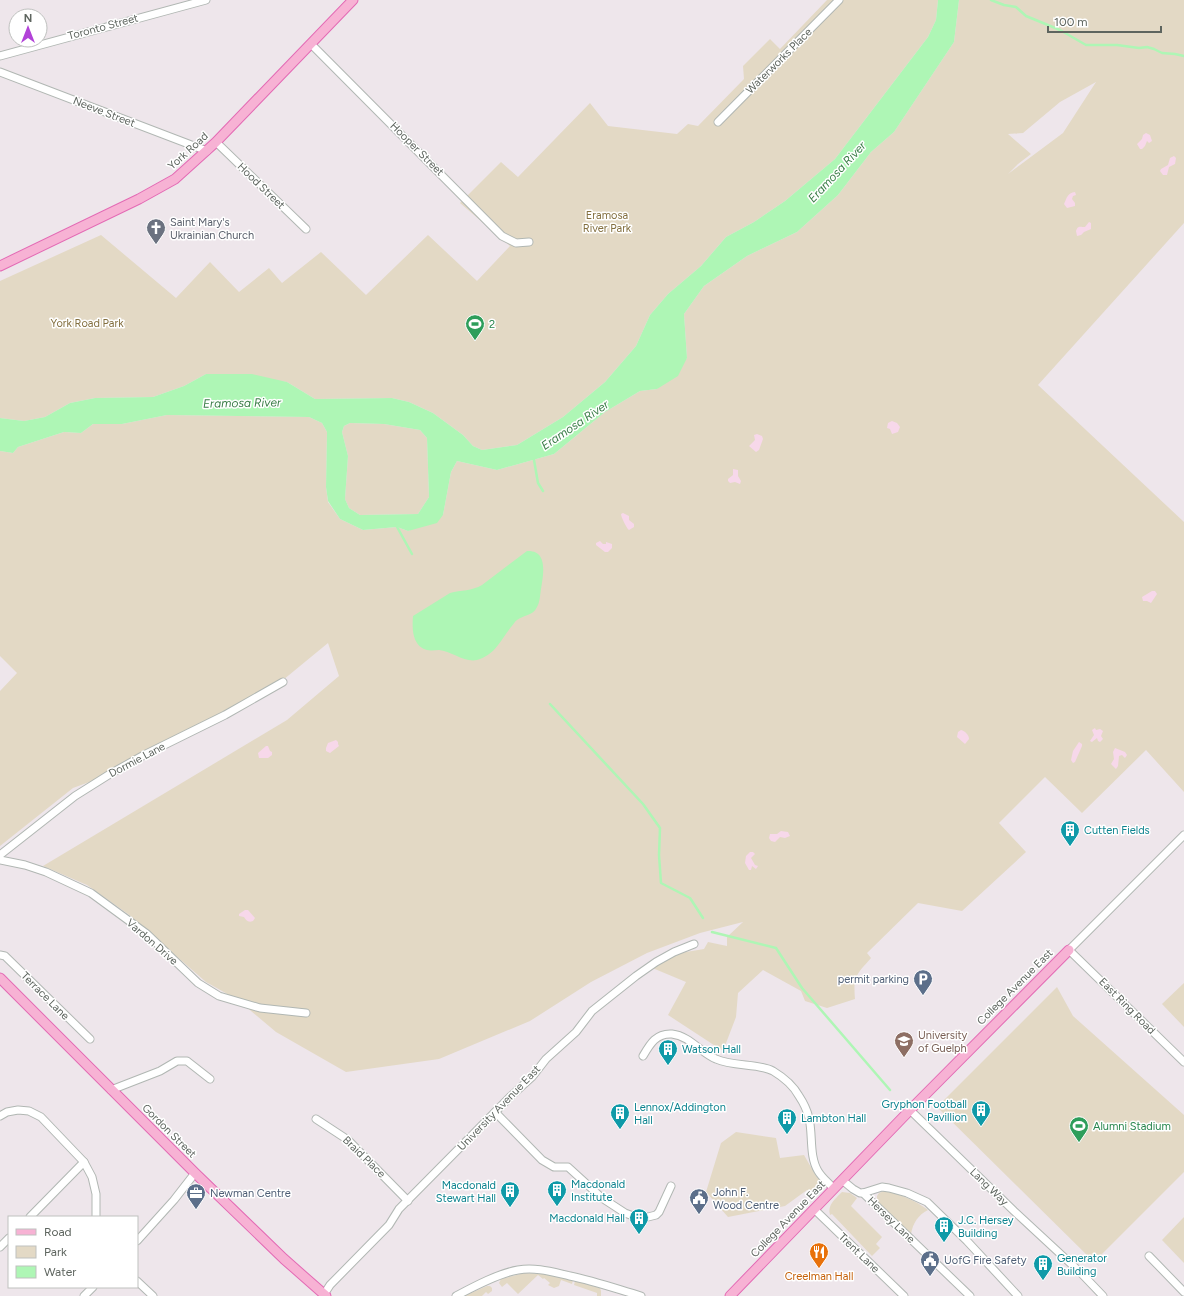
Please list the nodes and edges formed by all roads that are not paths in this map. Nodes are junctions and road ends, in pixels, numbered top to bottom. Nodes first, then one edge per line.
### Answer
1 (206, 0) edge
2 (353, 0) edge
3 (839, 0) edge
4 (180, 3) edge
5 (311, 44) junction
6 (0, 56) edge
7 (1, 73) edge
8 (718, 122) dead end
9 (216, 142) junction
10 (207, 151) junction
11 (306, 229) dead end
12 (529, 242) dead end
13 (0, 266) edge
14 (284, 682) dead end
15 (1184, 835) edge
16 (0, 855) edge
17 (0, 860) edge
18 (694, 944) dead end
19 (1069, 950) junction
20 (0, 955) edge
21 (0, 978) edge
22 (306, 1013) dead end
23 (90, 1039) dead end
24 (643, 1056) dead end
25 (1184, 1062) edge
26 (210, 1079) dead end
27 (111, 1090) junction
28 (910, 1110) junction
29 (495, 1112) junction
30 (0, 1116) edge
31 (316, 1118) dead end
32 (84, 1162) junction
33 (195, 1173) junction
34 (842, 1180) junction
35 (671, 1186) dead end
36 (834, 1189) junction
37 (863, 1193) junction
38 (408, 1201) junction
39 (814, 1209) junction
40 (31, 1216) edge
41 (96, 1216) edge
42 (8, 1239) edge
43 (138, 1240) edge
44 (0, 1247) edge
45 (1149, 1256) dead end
46 (138, 1282) edge
47 (92, 1288) edge
48 (1184, 1292) edge
49 (324, 1295) edge
50 (84, 1296) edge
51 (153, 1296) edge
52 (456, 1296) edge
53 (641, 1296) edge
54 (730, 1296) edge
55 (904, 1296) edge
56 (970, 1296) edge
57 (1018, 1296) edge
58 (1103, 1296) edge

1 - 4 street, Toronto Street
2 - 5 main road, York Road
3 - 8 street, Waterworks Place
4 - 6 street, Toronto Street
5 - 9 main road, York Road
5 - 12 street, Hooper Street
7 - 10 street, Neeve Street
9 - 10 main road, York Road
9 - 11 street, Hood Street
10 - 13 main road, York Road
14 - 16 street, Dormie Lane
15 - 19 street, College Avenue East
17 - 22 street, Vardon Drive
18 - 29 street, University Avenue East
19 - 25 street, East Ring Road
19 - 28 main road, College Avenue East
20 - 23 street, Terrace Lane
21 - 27 main road, Gordon Street
24 - 36 street
26 - 27 street
27 - 33 main road, Gordon Street
28 - 34 main road, College Avenue East
28 - 58 street, Lang Way
29 - 35 street
29 - 38 street, University Avenue East
30 - 32 street
31 - 38 street, Braid Place
32 - 40 street
32 - 41 street
33 - 43 street
33 - 49 main road, Gordon Street
34 - 36 main road, College Avenue East
34 - 37 street, Hersey Lane
36 - 39 main road, College Avenue East
37 - 56 street, Hersey Lane
37 - 57 street, Hersey Lane
38 - 49 street, University Avenue East
39 - 54 main road, College Avenue East
39 - 55 street, Trent Lane
42 - 44 street
45 - 48 street
46 - 51 street
47 - 50 street
52 - 53 street

